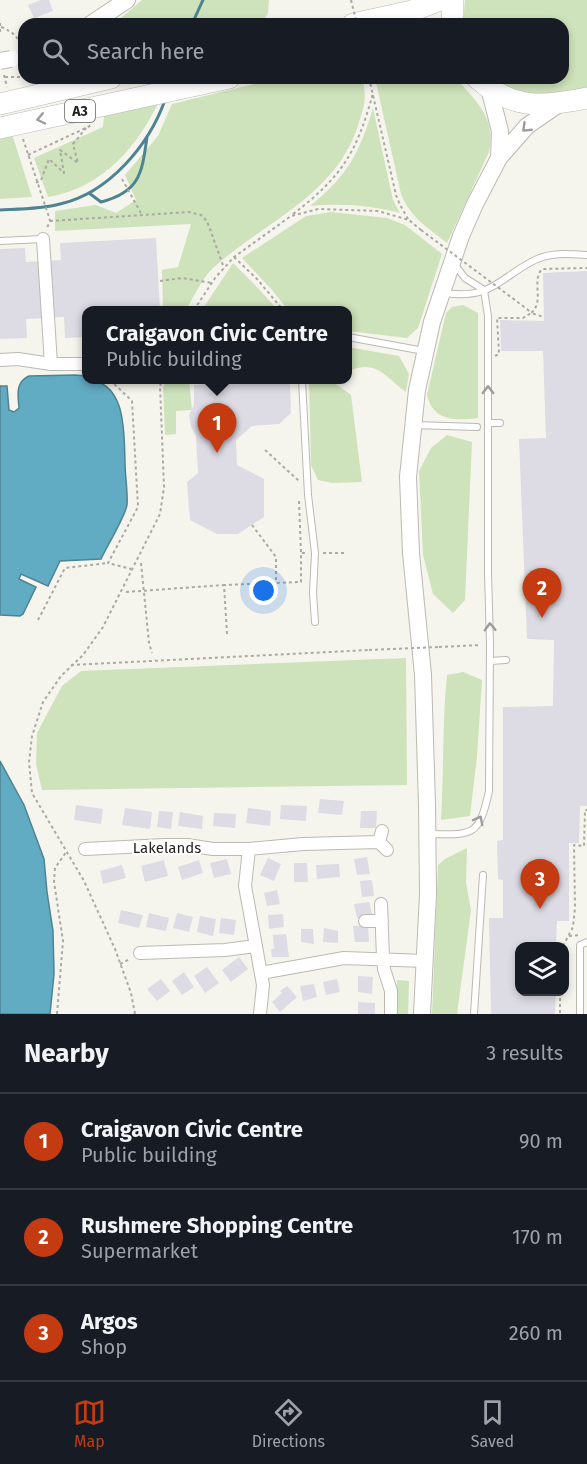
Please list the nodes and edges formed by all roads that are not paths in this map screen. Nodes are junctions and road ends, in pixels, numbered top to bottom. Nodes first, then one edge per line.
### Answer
1 (127, 0) edge
2 (440, 0) edge
3 (453, 0) edge
4 (100, 18) edge
5 (381, 18) edge
6 (452, 18) edge
7 (85, 84) edge
8 (203, 84) edge
9 (483, 84) edge
10 (484, 84) edge
11 (587, 98) edge
12 (0, 104) edge
13 (559, 104) junction
14 (0, 128) edge
15 (499, 158) junction
16 (43, 239) joint
17 (0, 241) edge
18 (587, 255) edge
19 (452, 262) junction
20 (484, 290) junction
21 (442, 293) junction
22 (352, 339) edge
23 (424, 351) junction
24 (0, 360) edge
25 (51, 364) junction
26 (82, 364) edge
27 (302, 384) edge
28 (488, 423) junction
29 (500, 423) dead end
30 (413, 425) junction
31 (477, 427) dead end
32 (315, 622) dead end
33 (506, 660) dead end
34 (490, 661) junction
35 (428, 834) junction
36 (383, 841) dead end
37 (85, 849) dead end
38 (249, 849) junction
39 (483, 875) dead end
40 (381, 904) dead end
41 (365, 921) dead end
42 (382, 921) junction
43 (587, 942) edge
44 (256, 946) junction
45 (140, 953) dead end
46 (383, 958) junction
47 (425, 961) junction
48 (261, 974) junction
49 (260, 1014) edge
50 (391, 1014) edge
51 (422, 1014) edge
52 (474, 1014) edge
53 (580, 1014) edge

1 - 4 street
2 - 5 highway
3 - 6 highway
7 - 12 highway, A3
8 -> 14 highway, A3
9 - 15 street
10 - 13 highway
11 - 13 highway
13 -> 15 street
15 - 19 street
16 - 17 lane
16 - 25 street
18 - 20 lane
19 - 20 lane
19 - 21 street
20 - 21 lane
28 -> 20 lane
21 - 23 street
22 - 23 lane
23 - 30 street
24 - 25 street
25 - 26 street
27 - 32 lane
28 - 29 lane
34 -> 28 lane
30 - 31 lane
30 - 35 street
33 - 34 lane
35 -> 34 lane
35 - 47 street
36 - 38 street, Lakelands
37 - 38 street, Lakelands
38 - 44 street
39 - 52 lane
40 - 42 street
41 - 42 street
42 - 46 street
43 - 53 lane
44 - 45 street
44 - 48 street
46 - 47 street
46 - 48 street
46 - 50 street
47 - 51 street
48 - 49 street

